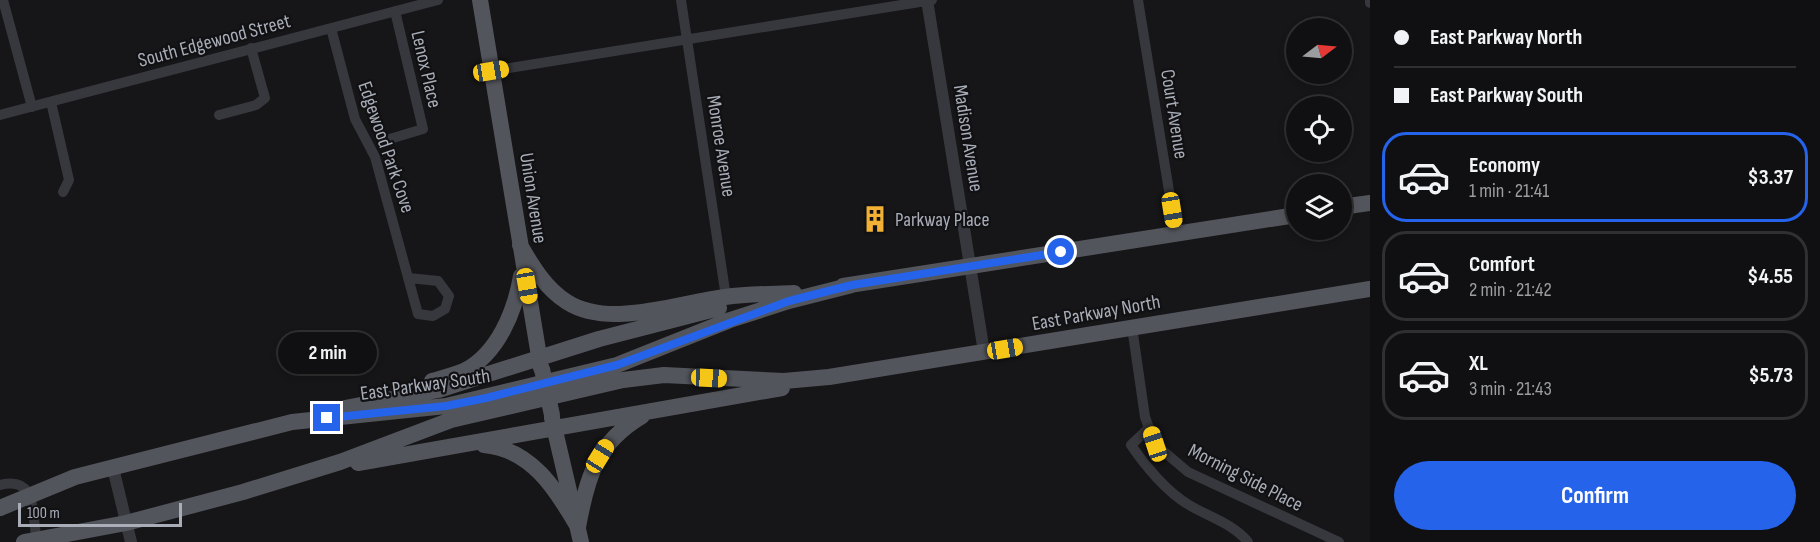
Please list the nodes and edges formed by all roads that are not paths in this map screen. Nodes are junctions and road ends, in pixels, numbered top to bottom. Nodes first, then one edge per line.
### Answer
1 (3, 0) edge
2 (438, 0) edge
3 (480, 0) edge
4 (681, 0) edge
5 (927, 0) edge
6 (932, 0) edge
7 (1138, 0) edge
8 (395, 11) junction
9 (331, 28) junction
10 (687, 40) junction
11 (251, 48) junction
12 (491, 71) junction
13 (51, 102) junction
14 (32, 107) junction
15 (0, 115) edge
16 (219, 115) dead end
17 (383, 141) dead end
18 (63, 192) dead end
19 (1370, 203) edge
20 (1352, 205) edge
21 (1286, 216) edge
22 (1176, 234) junction
23 (520, 245) junction
24 (523, 263) junction
25 (970, 266) junction
26 (409, 278) dead end
27 (852, 285) junction
28 (1370, 289) edge
29 (794, 292) junction
30 (726, 297) junction
31 (1132, 327) junction
32 (984, 352) junction
33 (540, 363) junction
34 (829, 377) junction
35 (369, 401) junction
36 (651, 411) junction
37 (553, 421) junction
38 (292, 422) junction
39 (1149, 428) junction
40 (468, 444) junction
41 (113, 468) junction
42 (304, 472) junction
43 (0, 484) edge
44 (31, 494) junction
45 (0, 508) edge
46 (126, 523) junction
47 (579, 535) edge
48 (30, 541) edge
49 (131, 542) edge
50 (1248, 542) edge
51 (1339, 542) edge

1 - 14 street
2 - 8 street, South Edgewood Street
3 - 12 main road, Union Avenue
4 - 10 street, Monroe Avenue
5 - 6 street
5 - 10 street
5 - 25 street, Madison Avenue
7 - 22 street, Court Avenue
8 - 9 street, South Edgewood Street
8 - 17 street, Lenox Place
9 - 11 street, South Edgewood Street
9 - 26 street, Edgewood Park Cove
10 - 12 street
10 - 30 street, Monroe Avenue
11 - 13 street, South Edgewood Street
11 - 16 street
12 - 23 main road, Union Avenue
13 - 14 street, South Edgewood Street
13 - 18 street
14 - 15 street, South Edgewood Street
19 - 20 main road
21 - 22 main road
22 - 25 main road
23 - 24 main road, Union Avenue
23 - 30 main road
24 - 33 main road, Union Avenue
24 - 35 main road
25 - 27 main road
25 - 32 street, Madison Avenue
27 - 29 main road
27 - 38 main road, East Parkway South
28 - 31 main road, East Parkway North
29 - 30 main road
29 - 33 main road
31 - 32 main road, East Parkway North
31 - 39 street, Morning Side Place
32 - 34 main road, East Parkway North
33 - 35 main road
33 - 37 main road, Union Avenue, bridge
34 - 36 main road
34 - 42 main road, East Parkway South
35 - 38 main road
36 - 37 main road
36 - 47 main road
37 - 40 main road
37 - 47 main road, Union Avenue
38 - 41 main road, East Parkway South
39 - 50 street
39 - 51 street, Morning Side Place
40 - 42 main road
40 - 47 main road
41 - 44 main road, East Parkway South
41 - 46 street
42 - 46 main road, East Parkway South
43 - 44 street
44 - 45 main road, East Parkway South
44 - 48 street
46 - 48 main road, East Parkway South
46 - 49 street

